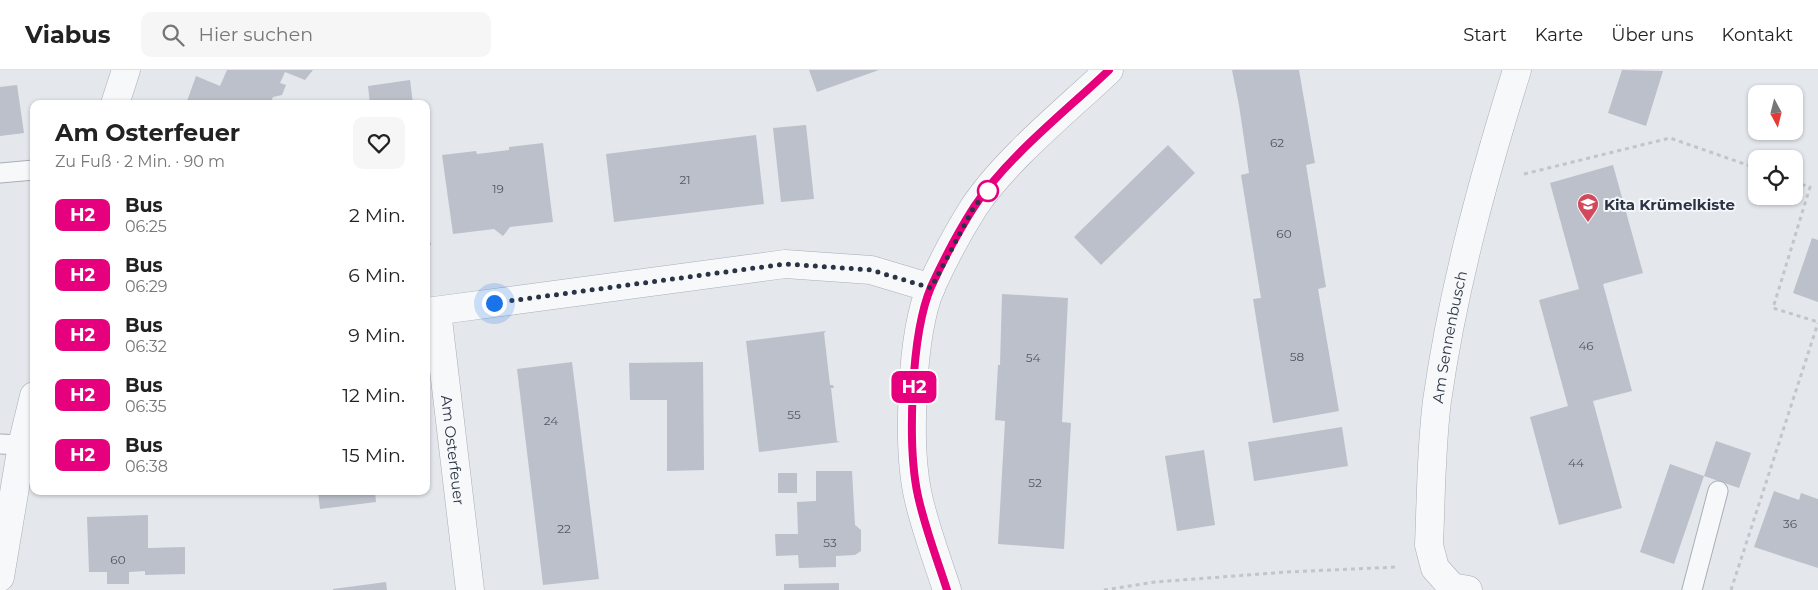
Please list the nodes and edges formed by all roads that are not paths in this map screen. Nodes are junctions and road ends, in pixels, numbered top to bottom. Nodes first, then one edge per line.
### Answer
1 (126, 70) edge
2 (1109, 70) edge
3 (1517, 70) edge
4 (116, 100) edge
5 (30, 170) edge
6 (0, 173) edge
7 (931, 288) junction
8 (431, 311) edge
9 (30, 404) edge
10 (11, 444) edge
11 (1718, 491) dead end
12 (0, 577) edge
13 (470, 590) edge
14 (947, 590) edge
15 (1468, 590) edge
16 (1692, 590) edge

1 - 4 street
2 - 7 street
3 - 15 street, Am Sennenbusch
5 - 6 lane
7 - 8 street, Am Osterfeuer
7 - 14 street
8 - 13 street, Am Osterfeuer
9 - 10 street
10 - 12 street
11 - 16 lane

